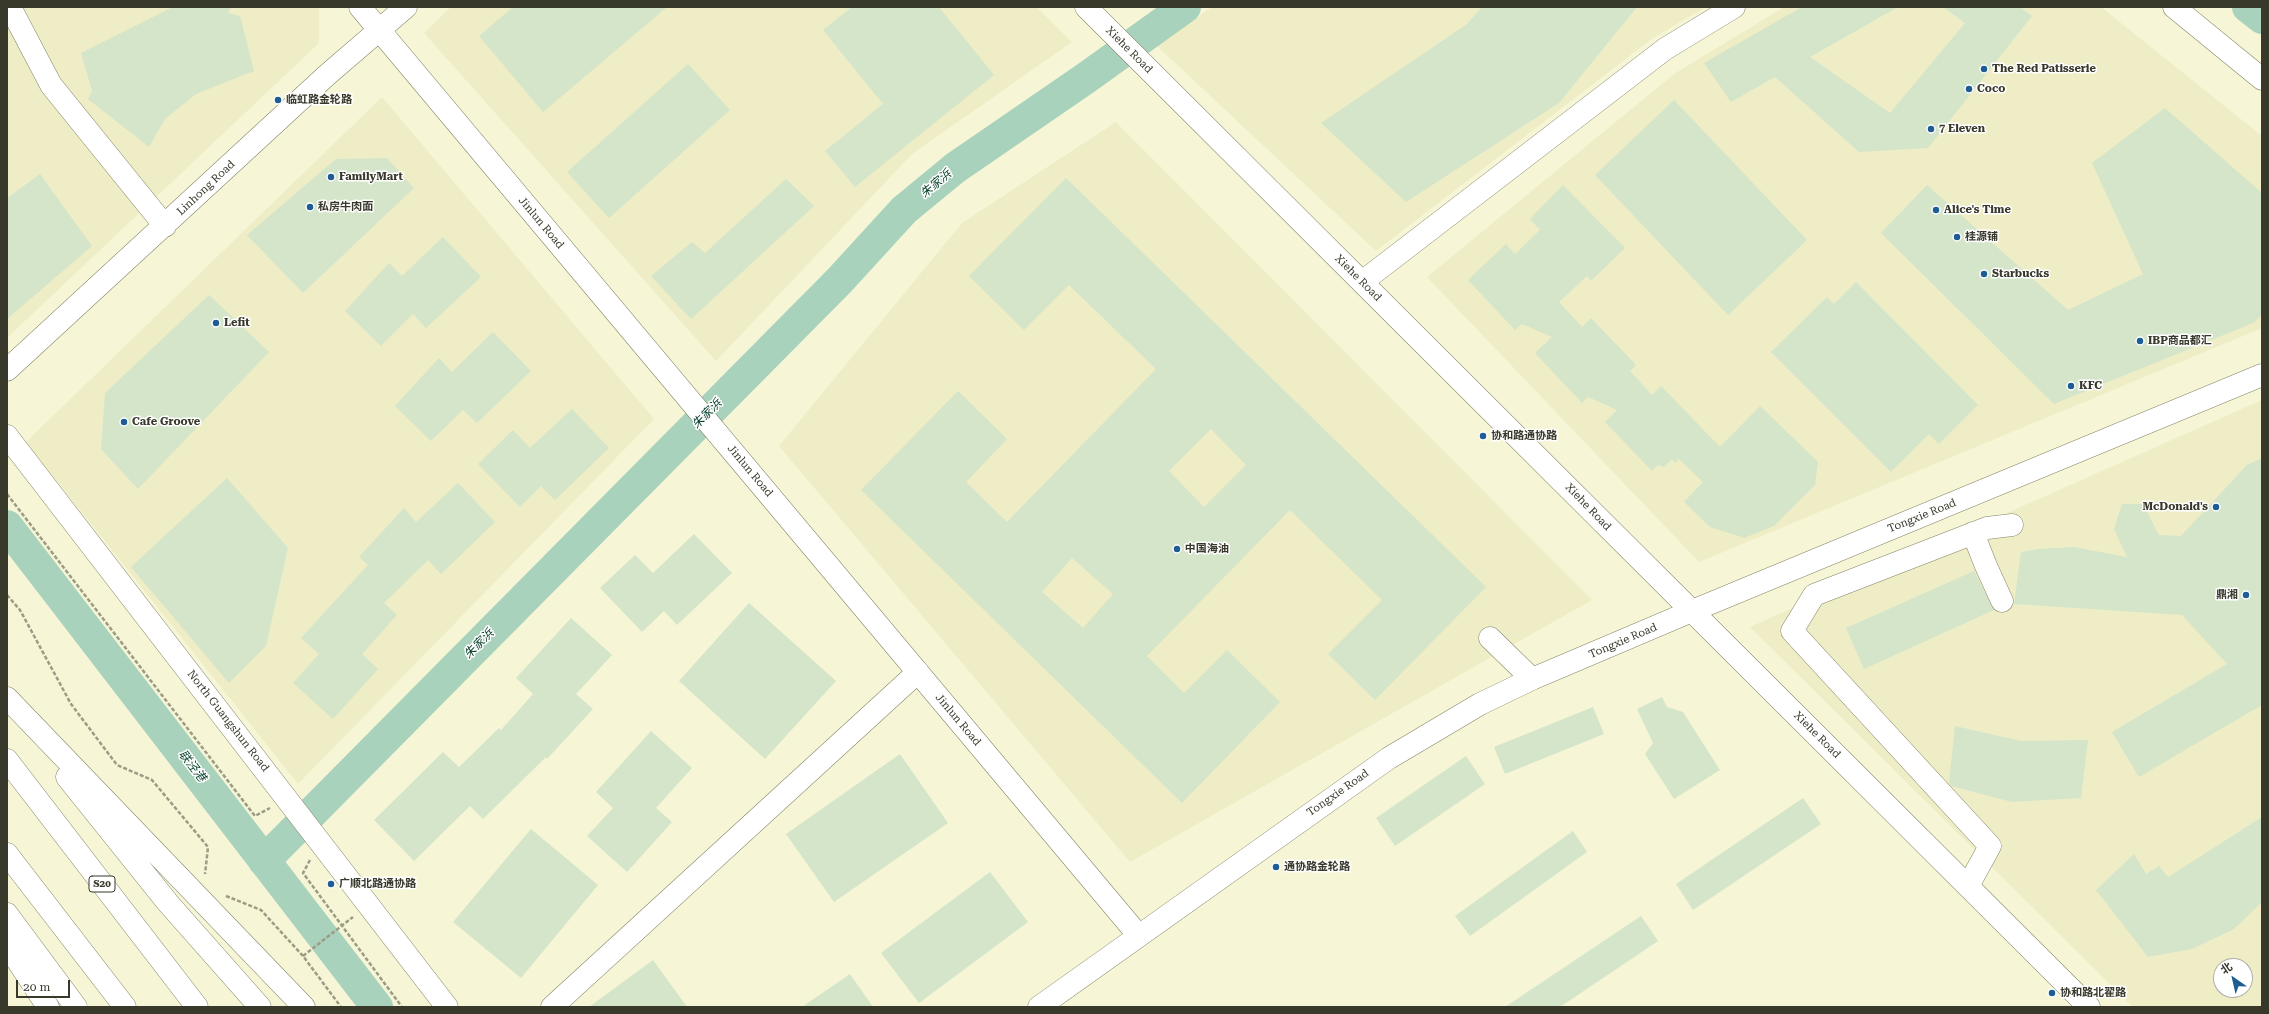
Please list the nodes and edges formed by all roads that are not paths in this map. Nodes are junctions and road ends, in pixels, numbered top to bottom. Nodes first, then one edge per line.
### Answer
1 (10, 7) edge
2 (360, 7) edge
3 (406, 7) edge
4 (1086, 7) edge
5 (1734, 7) edge
6 (2174, 7) edge
7 (379, 29) junction
8 (2262, 78) edge
9 (165, 226) junction
10 (1362, 282) junction
11 (7, 370) edge
12 (2262, 375) edge
13 (7, 436) edge
14 (2012, 525) dead end
15 (1973, 533) junction
16 (2002, 601) dead end
17 (1692, 611) junction
18 (1490, 638) dead end
19 (918, 672) junction
20 (1532, 679) junction
21 (7, 699) edge
22 (7, 760) edge
23 (7, 854) edge
24 (1968, 886) junction
25 (7, 914) edge
26 (1139, 936) junction
27 (7, 945) edge
28 (48, 1007) edge
29 (76, 1007) edge
30 (125, 1007) edge
31 (197, 1007) edge
32 (260, 1007) edge
33 (304, 1007) edge
34 (447, 1007) edge
35 (552, 1007) edge
36 (1038, 1007) edge
37 (2089, 1007) edge

1 - 9 main road
2 - 7 main road, Jinlun Road
3 - 7 main road, Linhong Road
4 - 10 main road, Xiehe Road
5 - 10 main road
6 - 8 main road
7 - 9 main road, Linhong Road
7 - 19 main road, Jinlun Road
9 - 11 main road, Linhong Road
10 - 17 main road, Xiehe Road
12 - 17 main road, Tongxie Road
13 - 34 main road, North Guangshun Road
14 - 15 main road
15 - 16 main road
15 - 24 main road
17 - 20 main road, Tongxie Road
17 - 24 main road, Xiehe Road
18 - 20 main road
19 - 26 main road, Jinlun Road
19 - 35 main road
20 - 26 main road, Tongxie Road
21 - 32 main road
21 - 33 main road
22 - 31 main road, S20
23 - 30 main road
24 - 37 main road, Xiehe Road
25 - 29 main road
26 - 36 main road, Tongxie Road
27 - 28 main road

